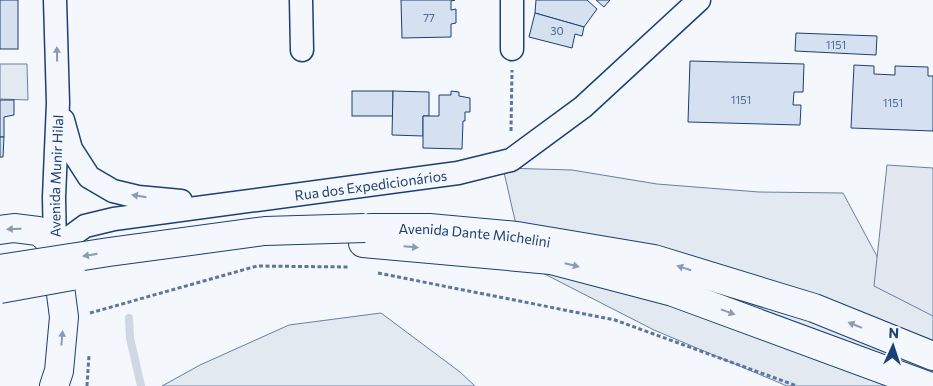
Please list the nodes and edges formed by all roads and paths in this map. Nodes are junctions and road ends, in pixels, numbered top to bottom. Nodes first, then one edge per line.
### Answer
1 (56, 0) edge
2 (301, 0) edge
3 (512, 0) edge
4 (699, 0) edge
5 (302, 50) dead end
6 (512, 50) joint
7 (58, 103) junction
8 (511, 160) junction
9 (222, 205) junction
10 (0, 230) edge
11 (361, 246) junction
12 (55, 248) junction
13 (0, 269) edge
14 (373, 272) dead end
15 (0, 289) edge
16 (89, 313) dead end
17 (933, 356) edge
18 (54, 386) edge
19 (797, 386) edge
20 (928, 386) edge

7 -> 1 street, Avenida Munir Hilal
2 - 5 street
3 - 6 street
4 - 8 street, Rua dos Expedicionários
6 - 8 path
9 -> 7 street, Avenida Munir Hilal
7 - 12 street, Avenida Munir Hilal
8 - 9 street, Rua dos Expedicionários
9 - 12 street, Rua dos Expedicionários
12 -> 10 main road
11 -> 13 main road, Avenida Dante Michelini, bridge
11 - 15 main road, Avenida Dante Michelini, bridge
11 - 16 path
17 -> 11 main road, Avenida Dante Michelini
11 -> 20 main road, Avenida Dante Michelini
18 -> 12 main road
14 - 19 path

